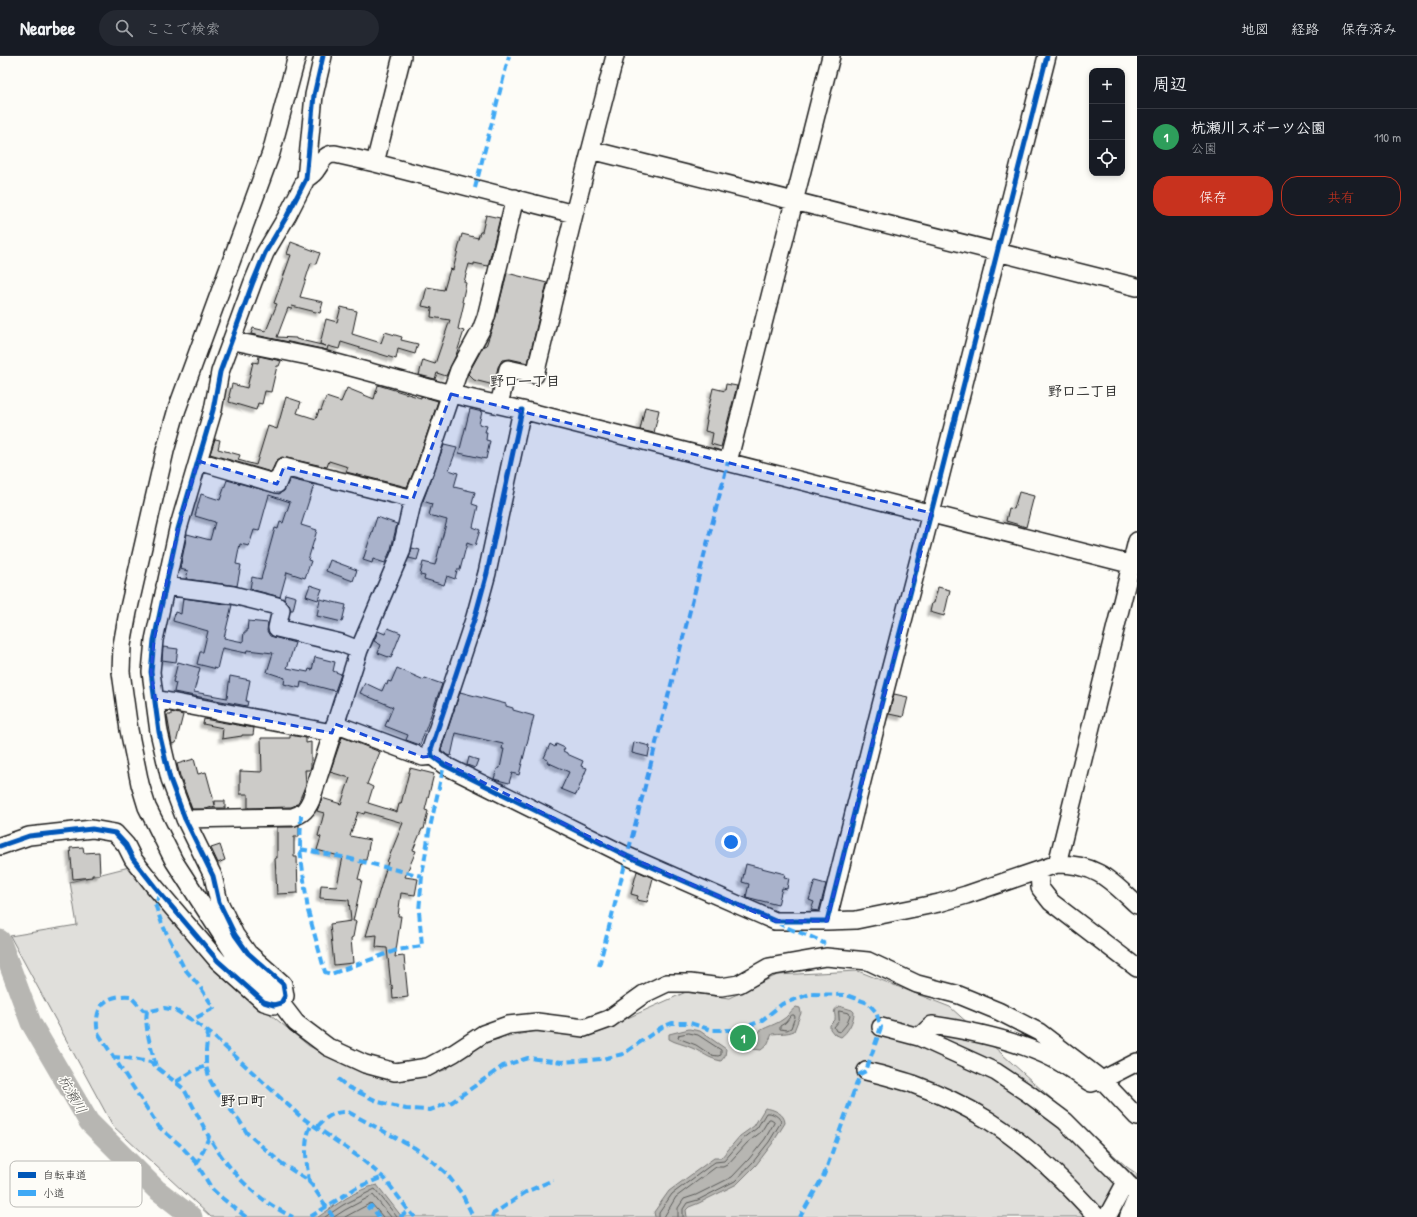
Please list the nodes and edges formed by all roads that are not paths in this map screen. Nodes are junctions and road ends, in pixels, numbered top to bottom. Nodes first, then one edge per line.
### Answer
1 (297, 56) edge
2 (313, 56) edge
3 (322, 56) edge
4 (402, 56) edge
5 (615, 56) edge
6 (831, 56) edge
7 (1046, 56) edge
8 (314, 95) junction
9 (591, 150) junction
10 (375, 163) junction
11 (306, 179) junction
12 (515, 198) junction
13 (795, 201) junction
14 (574, 214) junction
15 (997, 253) junction
16 (1137, 287) edge
17 (231, 342) junction
18 (451, 394) junction
19 (499, 404) junction
20 (522, 410) junction
21 (198, 461) junction
22 (728, 462) junction
23 (413, 499) junction
24 (932, 513) junction
25 (1137, 541) edge
26 (1134, 565) edge
27 (165, 586) junction
28 (359, 650) junction
29 (155, 699) junction
30 (333, 728) junction
31 (432, 756) junction
32 (185, 819) junction
33 (0, 846) edge
34 (1057, 864) junction
35 (1039, 871) junction
36 (1137, 905) edge
37 (827, 921) junction
38 (1137, 968) edge
39 (280, 1003) junction
40 (881, 1027) dead end
41 (919, 1037) junction
42 (1137, 1062) edge
43 (866, 1071) dead end
44 (1102, 1080) junction
45 (1137, 1117) edge
46 (1132, 1188) edge
47 (1137, 1204) edge
48 (1098, 1217) edge
49 (1107, 1217) edge
50 (1131, 1217) edge

1 - 39 street
2 - 8 street
3 - 8 street
4 - 10 street
5 - 9 street
6 - 13 street
7 - 15 street
8 - 11 street
9 - 13 street
9 - 14 street
10 - 11 street
10 - 12 street
11 - 17 street
12 - 14 street
12 - 18 street
13 - 15 street
13 - 22 street
14 - 19 street
15 - 16 street
15 - 24 street
17 - 18 street
17 - 21 street
18 - 19 street
18 - 23 street
19 - 20 street
20 - 22 street
20 - 31 street
21 - 23 street
21 - 27 street
22 - 24 street
23 - 28 street
24 - 26 street
24 - 37 street
25 - 26 street
26 - 34 street
27 - 28 street
27 - 29 street
28 - 30 street
29 - 30 street
29 - 32 street
30 - 31 street
30 - 32 street
31 - 37 street
32 - 39 street
33 - 39 street
34 - 35 street
34 - 36 street
35 - 37 street
35 - 38 street
39 - 44 street
40 - 41 street
41 - 44 street
41 - 46 street
42 - 44 street
43 - 48 street
44 - 45 street
46 - 49 street
47 - 50 main road

